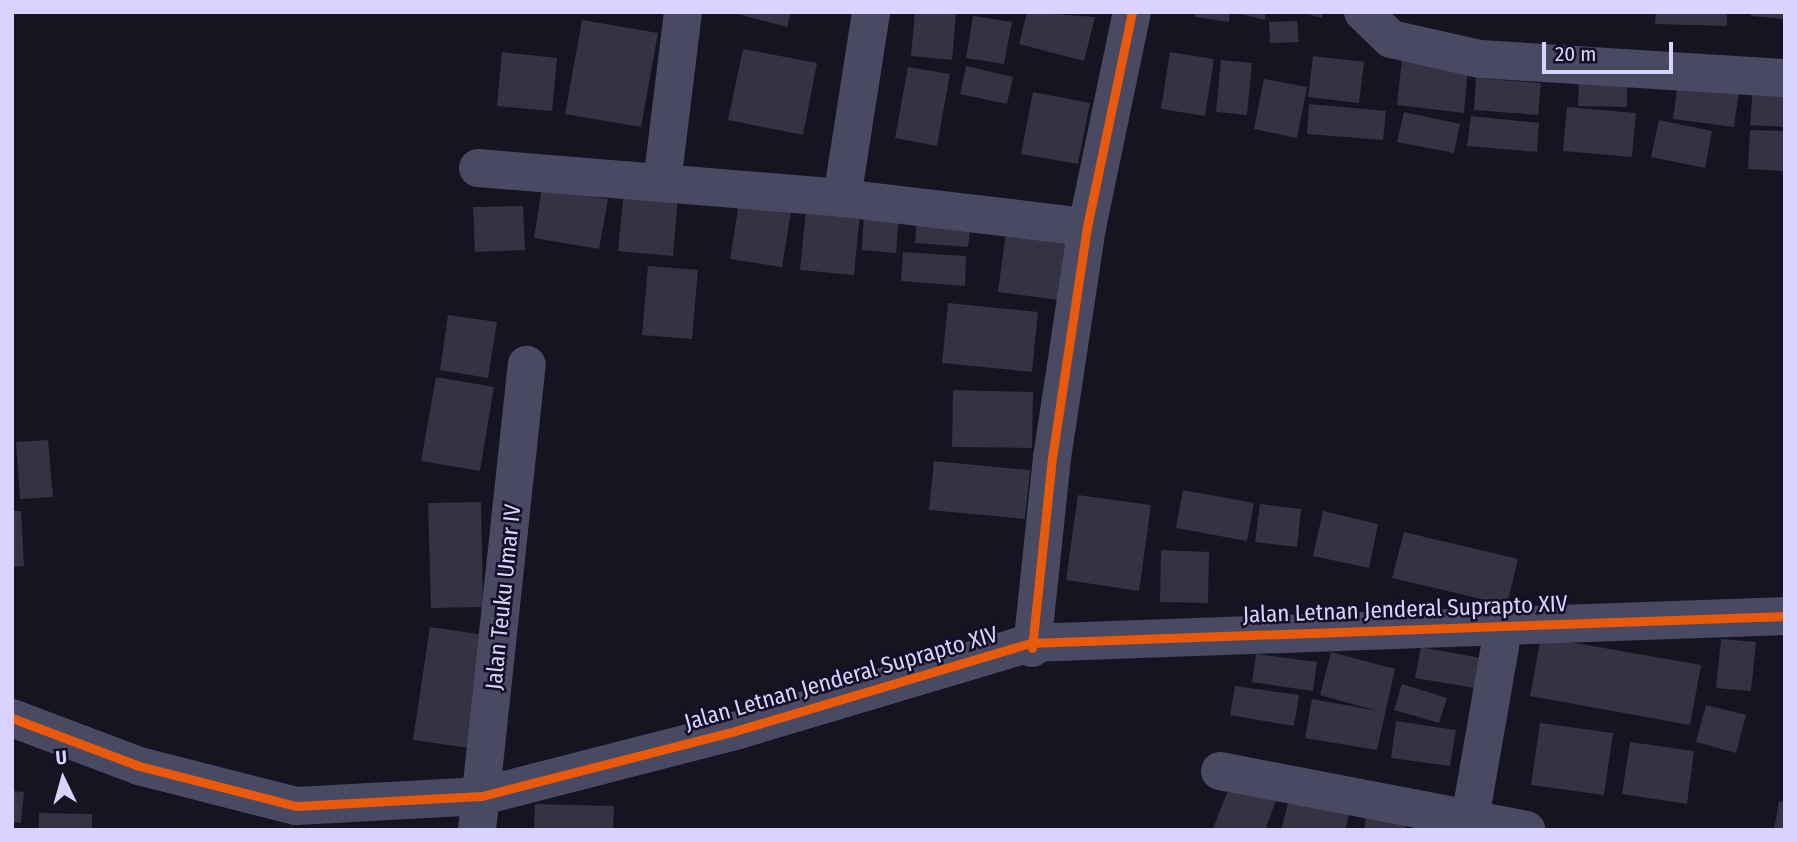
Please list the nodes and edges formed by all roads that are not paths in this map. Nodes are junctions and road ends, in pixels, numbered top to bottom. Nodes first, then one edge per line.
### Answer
1 (682, 12) edge
2 (871, 12) edge
3 (1132, 12) edge
4 (1363, 12) edge
5 (1785, 78) edge
6 (478, 168) dead end
7 (662, 183) junction
8 (842, 198) junction
9 (1087, 227) junction
10 (527, 365) dead end
11 (1785, 616) edge
12 (1504, 623) junction
13 (1031, 645) junction
14 (12, 718) edge
15 (1220, 771) dead end
16 (480, 813) edge
17 (1469, 824) edge
18 (1526, 830) edge

1 - 7 street
2 - 8 street
3 - 9 street
4 - 5 street
6 - 7 street
7 - 8 street
8 - 9 street
9 - 13 street
10 - 16 street, Jalan Teuku Umar IV
11 - 12 street, Jalan Letnan Jenderal Suprapto XIV
12 - 13 street, Jalan Letnan Jenderal Suprapto XIV
12 - 17 street
13 - 16 street, Jalan Letnan Jenderal Suprapto XIV
14 - 16 street, Jalan Letnan Jenderal Suprapto XIV
15 - 17 street
17 - 18 street

